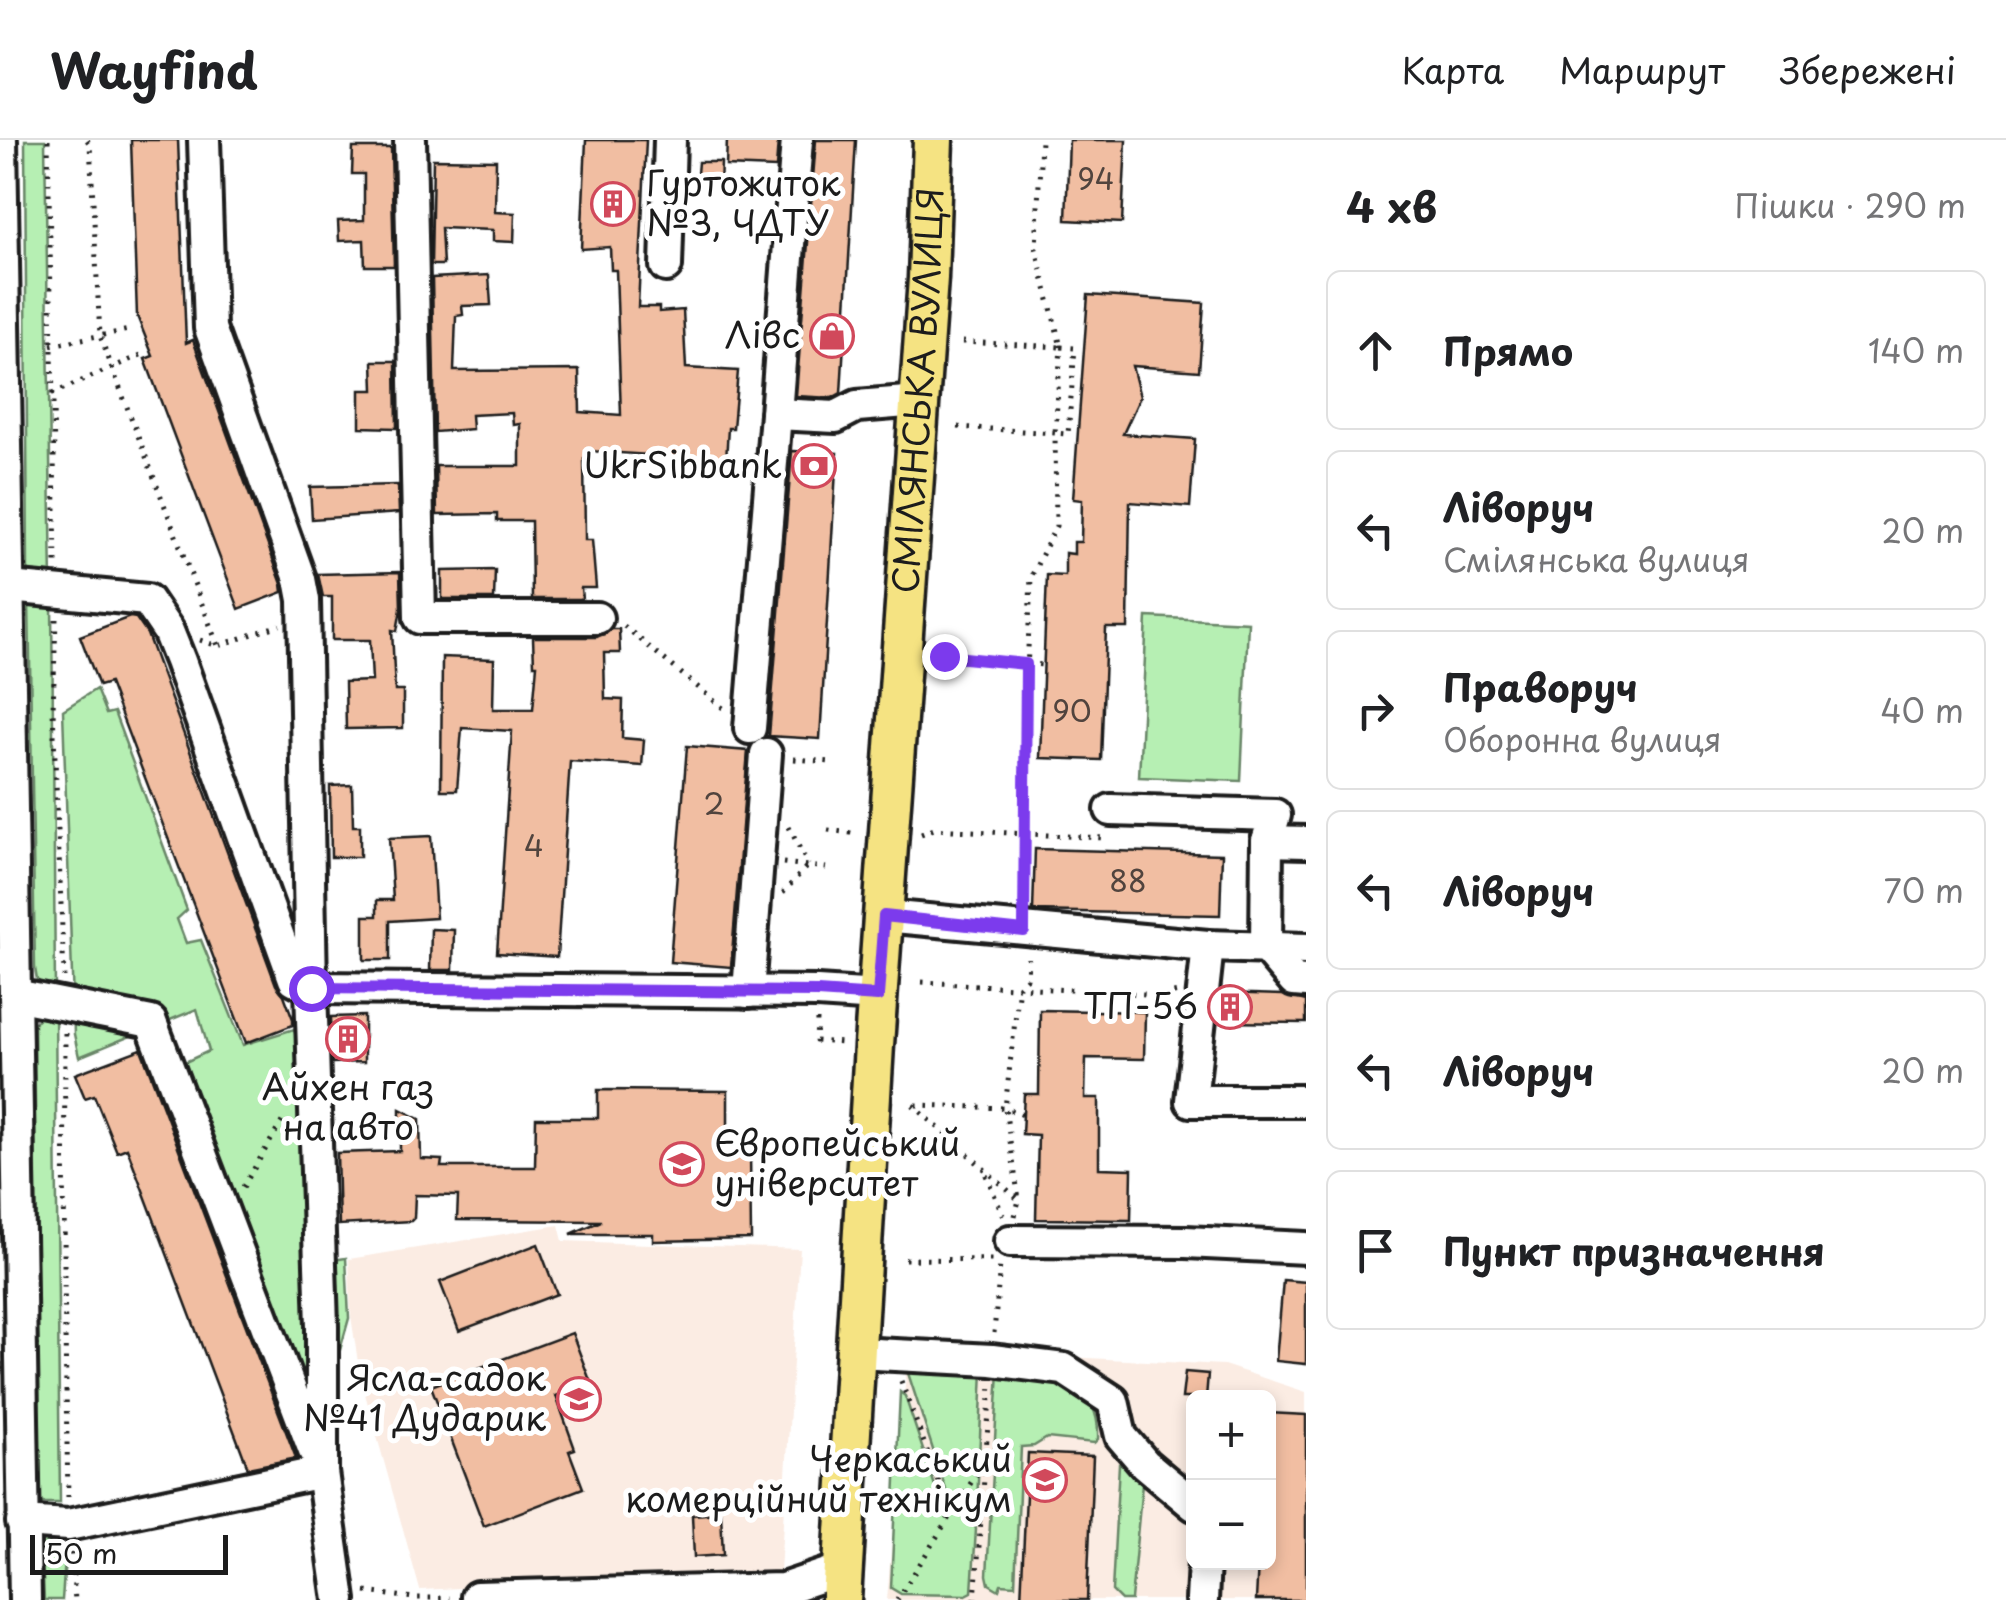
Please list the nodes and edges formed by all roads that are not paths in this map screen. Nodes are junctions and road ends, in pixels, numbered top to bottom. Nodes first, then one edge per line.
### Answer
1 (1, 140) edge
2 (204, 140) edge
3 (410, 140) edge
4 (670, 140) edge
5 (796, 140) edge
6 (932, 140) edge
7 (666, 266) dead end
8 (920, 402) junction
9 (3, 405) edge
10 (776, 414) junction
11 (9, 587) junction
12 (597, 618) road end
13 (1112, 810) dead end
14 (1267, 841) junction
15 (1306, 842) edge
16 (884, 916) junction
17 (1208, 946) junction
18 (1266, 948) junction
19 (1306, 950) edge
20 (1306, 982) edge
21 (311, 988) junction
22 (748, 992) junction
23 (878, 996) junction
24 (10, 1012) edge
25 (1306, 1101) edge
26 (9, 1190) edge
27 (1260, 1246) junction
28 (1306, 1248) edge
29 (1005, 1250) road end
30 (1306, 1267) edge
31 (856, 1353) junction
32 (322, 1472) junction
33 (1186, 1498) edge
34 (22, 1522) junction
35 (1204, 1570) edge
36 (842, 1585) edge
37 (339, 1594) edge
38 (476, 1597) road end
39 (25, 1600) edge
40 (1202, 1600) edge

1 - 9 street
2 - 21 street
3 - 12 street
4 - 7 street
5 - 10 street
6 - 8 main road, СМІЛЯНСЬКА ВУЛИЦЯ
8 - 10 street
8 - 16 main road, СМІЛЯНСЬКА ВУЛИЦЯ
9 - 11 street
10 - 22 street
11 - 21 street
11 - 24 street
13 - 14 street
14 - 15 street
14 - 18 street
16 - 17 street
16 - 23 main road, СМІЛЯНСЬКА ВУЛИЦЯ
17 - 18 street
17 - 25 street
18 - 19 street
18 - 20 street
21 - 22 street
21 - 32 street
22 - 23 street
23 - 31 main road, СМІЛЯНСЬКА ВУЛИЦЯ
24 - 26 street
24 - 32 street
26 - 34 street
27 - 28 street
27 - 29 street
27 - 30 street
31 - 33 street
31 - 36 main road, СМІЛЯНСЬКА ВУЛИЦЯ
32 - 34 street
32 - 37 street
34 - 39 street
35 - 40 street
36 - 38 street

